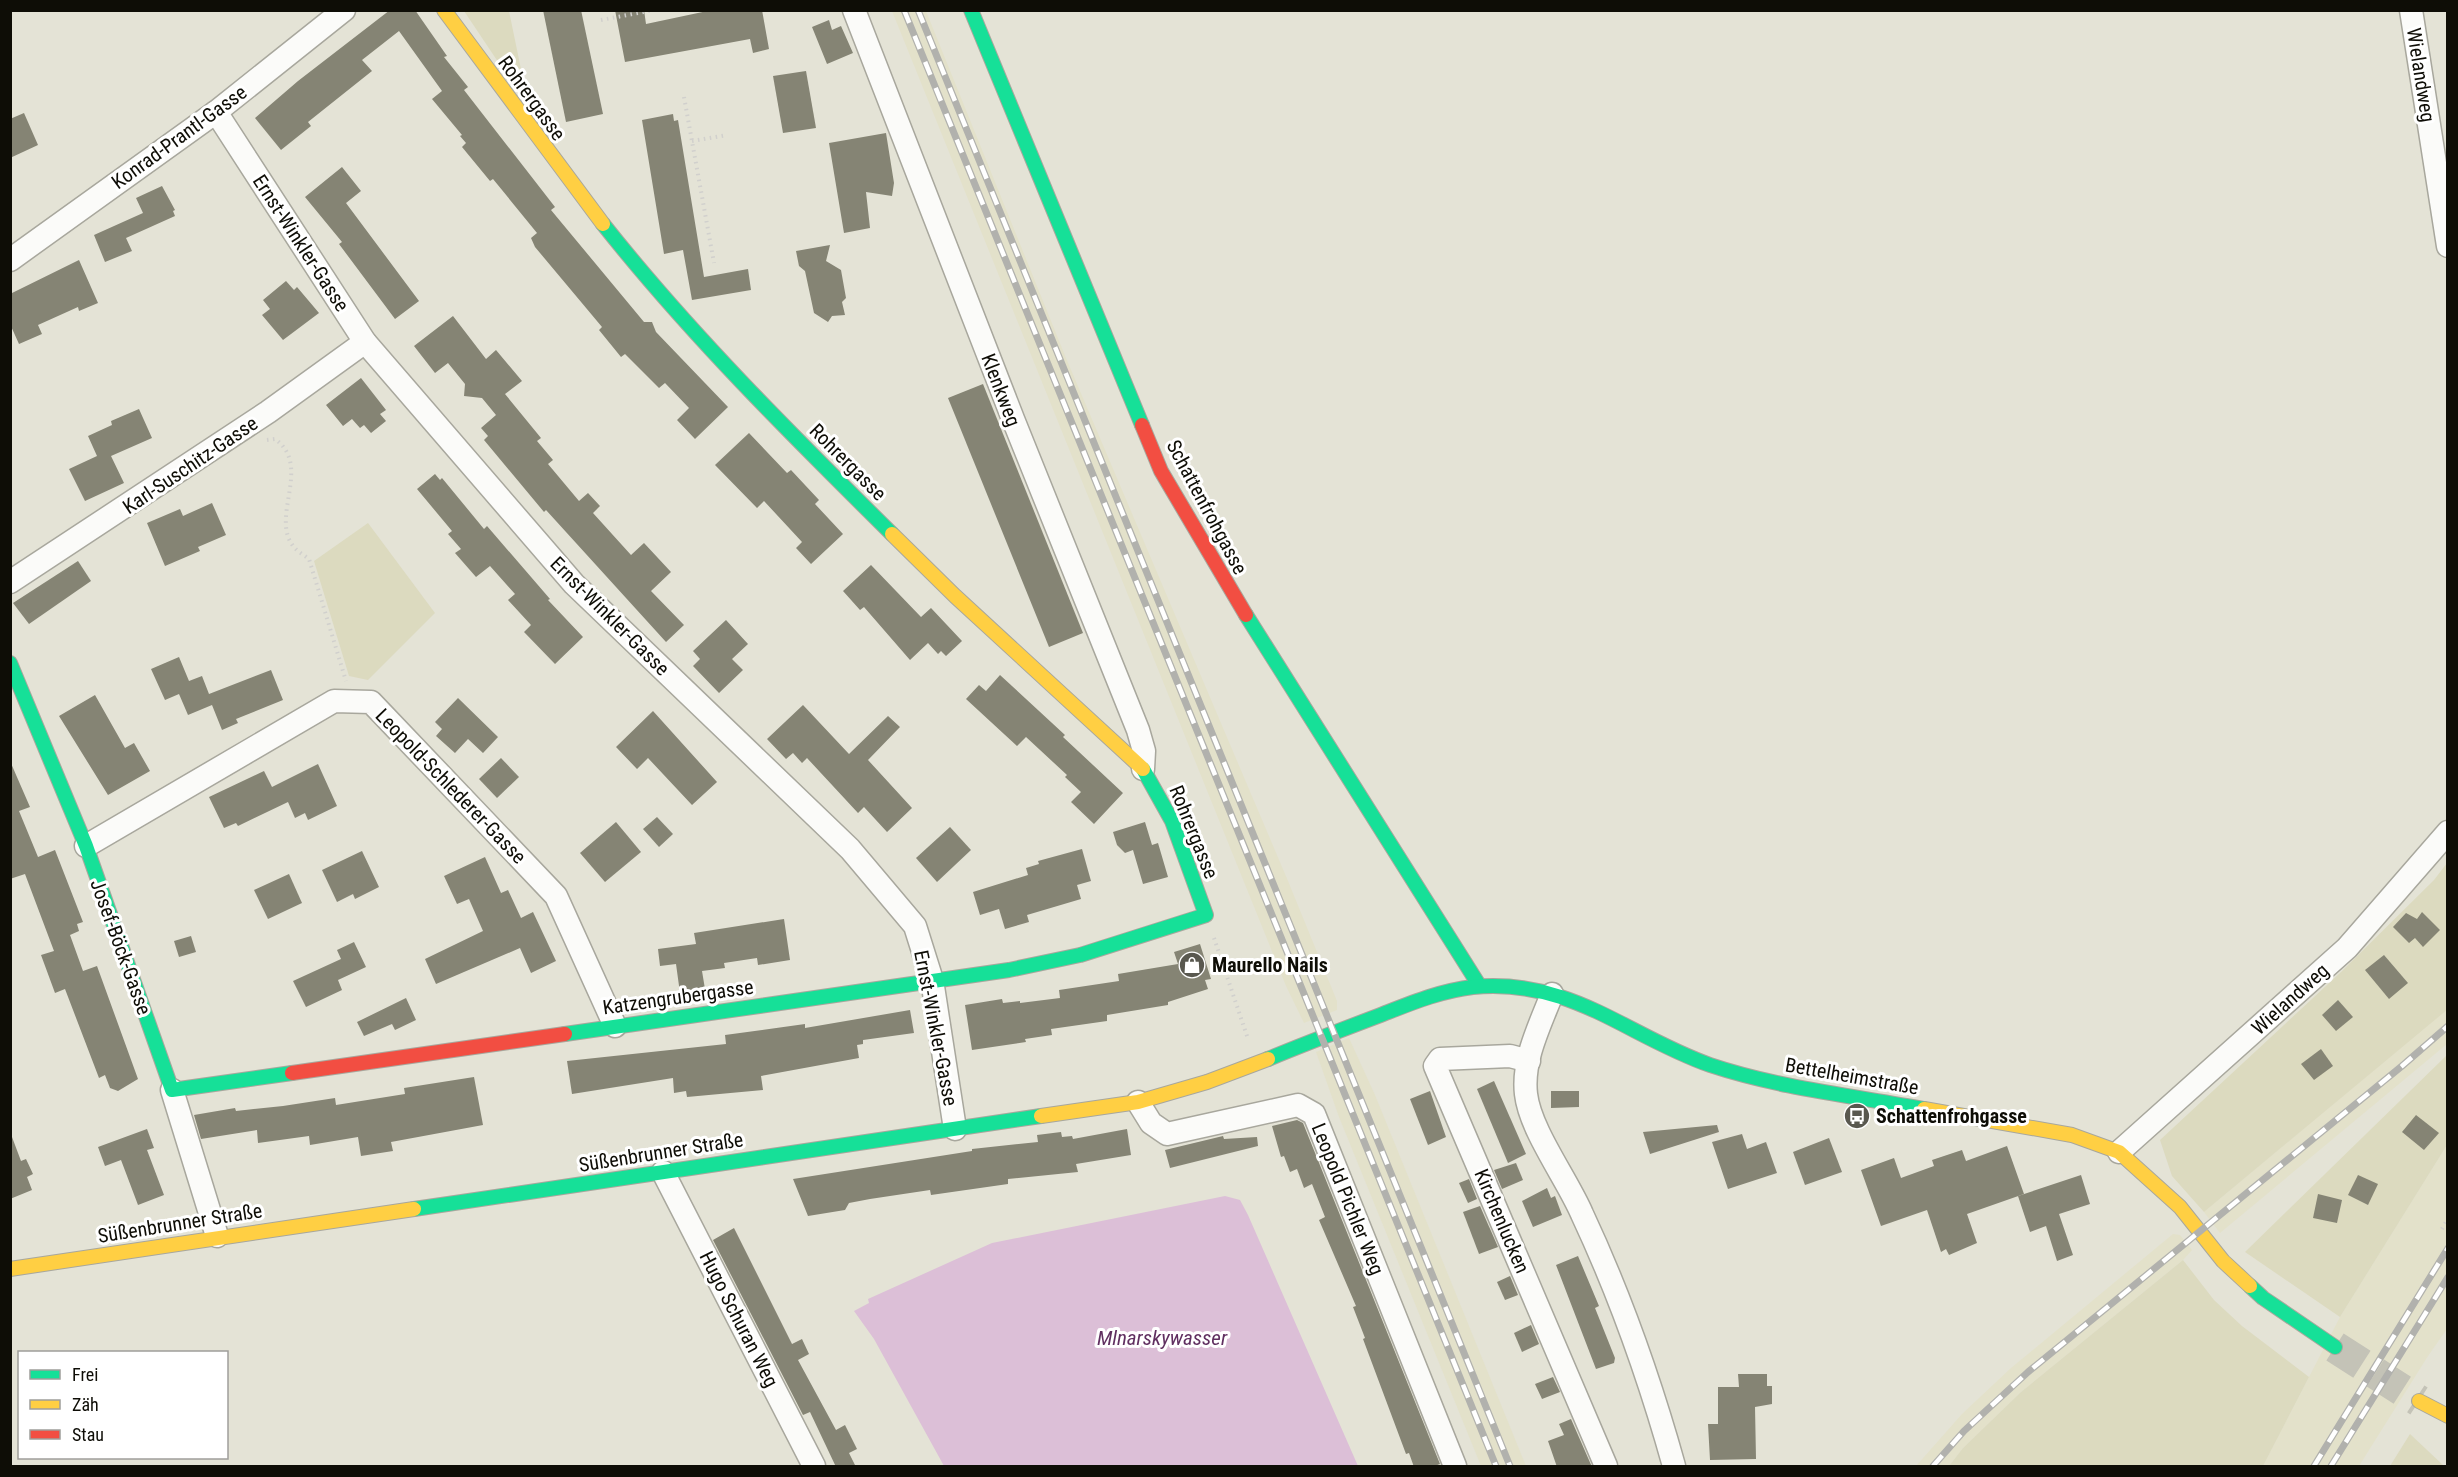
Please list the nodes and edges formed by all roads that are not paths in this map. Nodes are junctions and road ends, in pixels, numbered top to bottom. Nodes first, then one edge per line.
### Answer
1 (344, 10) edge
2 (444, 10) edge
3 (854, 10) edge
4 (971, 10) edge
5 (2411, 10) edge
6 (216, 112) junction
7 (2448, 246) edge
8 (10, 260) edge
9 (365, 342) junction
10 (10, 582) edge
11 (10, 663) edge
12 (1143, 769) junction
13 (2448, 832) edge
14 (86, 846) junction
15 (1185, 922) joint
16 (932, 980) junction
17 (1479, 986) junction
18 (1552, 994) junction
19 (615, 1026) junction
20 (1310, 1043) joint
21 (1529, 1061) junction
22 (172, 1090) junction
23 (1138, 1102) junction
24 (955, 1129) junction
25 (2119, 1152) junction
26 (663, 1172) junction
27 (217, 1236) junction
28 (10, 1269) edge
29 (2335, 1347) tunnel mouth
30 (2419, 1401) tunnel mouth
31 (2448, 1416) edge
32 (814, 1467) edge
33 (1455, 1467) edge
34 (1606, 1467) edge
35 (1674, 1467) edge

1 - 6 street, Konrad-Prantl-Gasse
2 - 12 street, Rohrergasse
3 - 12 street, Klenkweg
4 - 17 street, Schattenfrohgasse
5 - 7 street, Wielandweg
6 - 8 street, Konrad-Prantl-Gasse
6 - 9 street, Ernst-Winkler-Gasse
9 - 10 street, Karl-Suschitz-Gasse
9 - 16 street, Ernst-Winkler-Gasse
11 - 14 street, Josef-Böck-Gasse
12 - 15 street, Rohrergasse
13 - 25 street, Wielandweg
14 - 19 street, Leopold-Schlederer-Gasse
14 - 22 street, Josef-Böck-Gasse
15 - 16 street, Katzengrubergasse
16 - 19 street, Katzengrubergasse
16 - 24 street, Ernst-Winkler-Gasse
17 - 18 street, Bettelheimstraße
17 - 20 street, Bettelheimstraße
18 - 21 street
18 - 25 street, Bettelheimstraße
19 - 22 street, Katzengrubergasse
20 - 23 street, Süßenbrunner Straße
21 - 34 street, Kirchenlucken
21 - 35 street
22 - 27 street, Josef-Böck-Gasse
23 - 24 street, Süßenbrunner Straße
23 - 33 street, Leopold Pichler Weg
24 - 26 street, Süßenbrunner Straße
25 - 29 street, Bettelheimstraße
26 - 27 street, Süßenbrunner Straße
26 - 32 street, Hugo Schuran Weg
27 - 28 street, Süßenbrunner Straße
30 - 31 street

